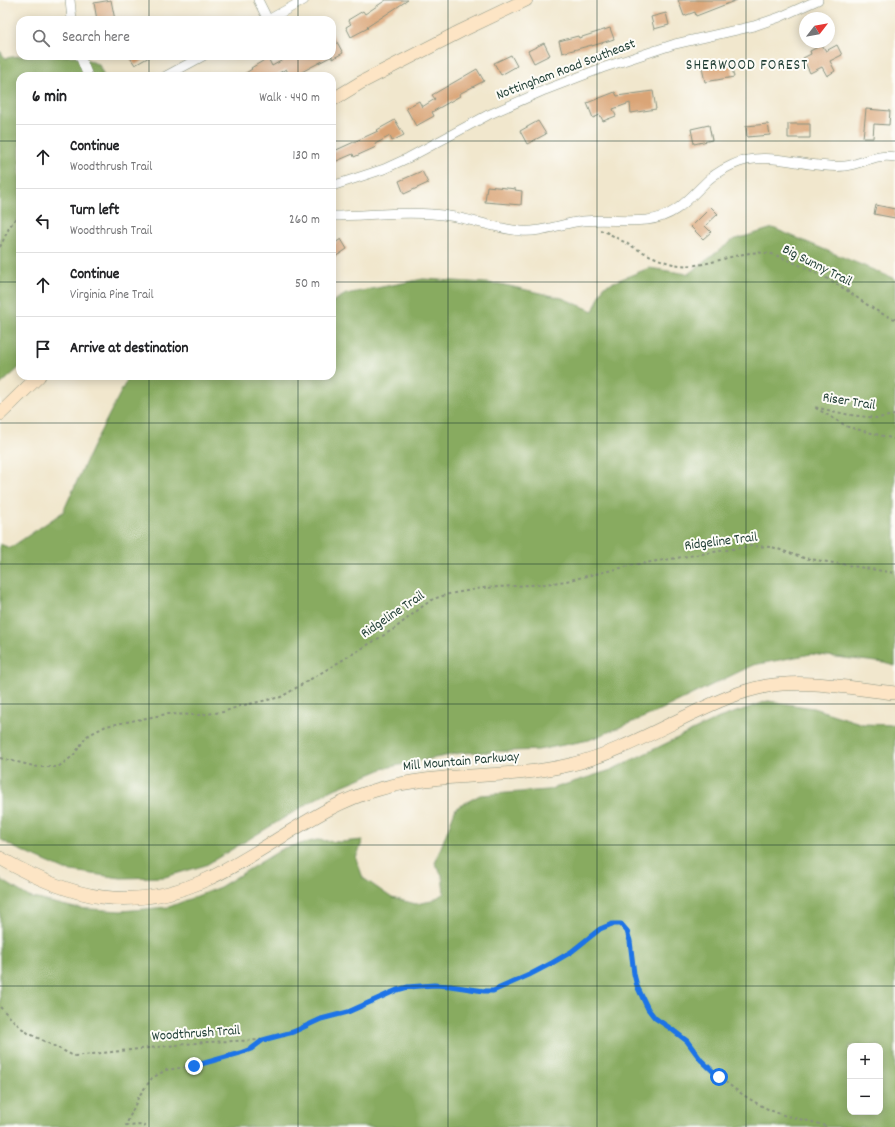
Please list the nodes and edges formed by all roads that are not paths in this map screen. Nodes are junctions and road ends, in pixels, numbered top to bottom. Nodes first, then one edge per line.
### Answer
1 (70, 0) edge
2 (258, 0) edge
3 (304, 0) edge
4 (526, 0) edge
5 (818, 0) edge
6 (72, 16) edge
7 (266, 16) edge
8 (275, 16) edge
9 (82, 60) edge
10 (196, 60) edge
11 (86, 72) edge
12 (173, 72) edge
13 (336, 98) edge
14 (895, 156) edge
15 (336, 185) edge
16 (336, 216) edge
17 (35, 380) edge
18 (0, 414) edge
19 (895, 693) edge
20 (0, 858) edge

1 - 6 street
2 - 7 street
3 - 8 street
4 - 13 street
5 - 15 street, Nottingham Road Southeast
9 - 11 street
10 - 12 street
14 - 16 street
17 - 18 street
19 - 20 street, Mill Mountain Parkway

